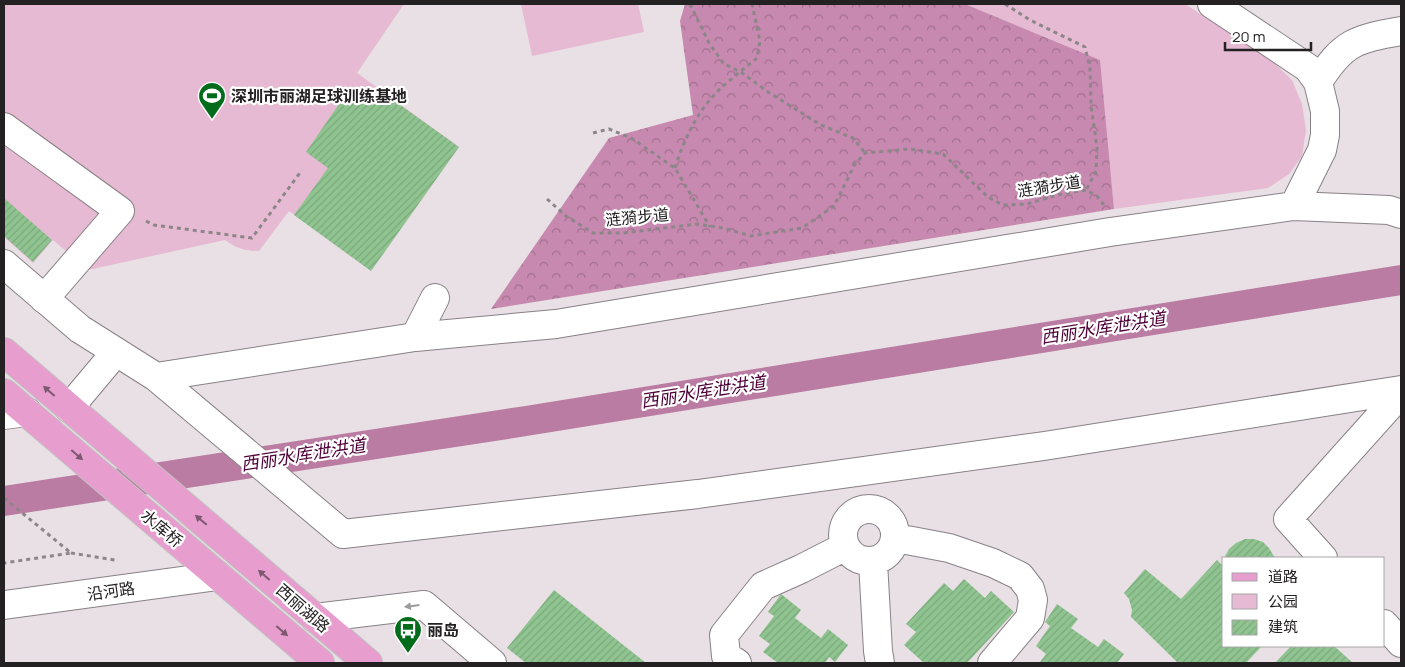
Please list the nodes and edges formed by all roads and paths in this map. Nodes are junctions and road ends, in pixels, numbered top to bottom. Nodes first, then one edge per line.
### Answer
1 (690, 4) edge
2 (752, 4) edge
3 (1005, 4) edge
4 (1212, 4) edge
5 (1401, 31) edge
6 (741, 72) junction
7 (1318, 82) junction
8 (4, 127) edge
9 (593, 133) dead end
10 (865, 153) junction
11 (675, 168) junction
12 (302, 170) dead end
13 (1086, 190) junction
14 (547, 199) dead end
15 (1294, 206) junction
16 (120, 210) junction
17 (1401, 214) edge
18 (710, 226) junction
19 (1110, 232) junction
20 (4, 264) edge
21 (436, 298) dead end
22 (44, 299) junction
23 (415, 337) junction
24 (4, 352) edge
25 (116, 352) junction
26 (156, 377) junction
27 (1401, 392) edge
28 (4, 393) edge
29 (69, 408) junction
30 (15, 414) edge
31 (862, 471) junction
32 (4, 498) edge
33 (867, 508) junction
34 (896, 538) junction
35 (844, 547) junction
36 (238, 552) joint
37 (1322, 557) edge
38 (873, 562) junction
39 (4, 563) edge
40 (218, 576) junction
41 (4, 606) edge
42 (315, 618) junction
43 (1385, 625) edge
44 (1401, 643) edge
45 (873, 659) edge
46 (320, 663) edge
47 (368, 663) edge
48 (492, 663) edge
49 (737, 663) edge
50 (992, 663) edge

1 - 6 path
2 - 6 path
3 - 13 path
4 - 7 street
5 - 7 street
6 - 10 path
6 - 11 path
7 - 15 street
8 - 16 street
9 - 11 path
10 - 13 path, 涟漪步道
10 - 18 path, 涟漪步道
11 - 18 path
12 - 16 path
13 - 19 path, 涟漪步道
14 - 18 path, 涟漪步道
15 - 17 street
15 - 19 street
16 - 22 street
19 - 23 street
20 - 22 street
21 - 23 street
22 - 25 street
23 - 26 street
29 -> 24 main road
25 - 26 street
25 - 29 street
26 - 31 street
27 - 31 street
27 - 37 street
28 - 30 main road
36 -> 29 main road, 水库桥
30 -> 40 main road, 水库桥
31 - 33 street
32 - 39 path
33 - 34 street
33 - 35 street
34 - 38 street
34 - 50 street
35 - 38 street
35 - 49 street
42 -> 36 main road, 西丽湖路
38 - 45 street
40 - 41 street, 沿河路
40 -> 46 main road, 西丽湖路
42 - 47 main road, 西丽湖路
48 -> 42 street
43 - 44 street

